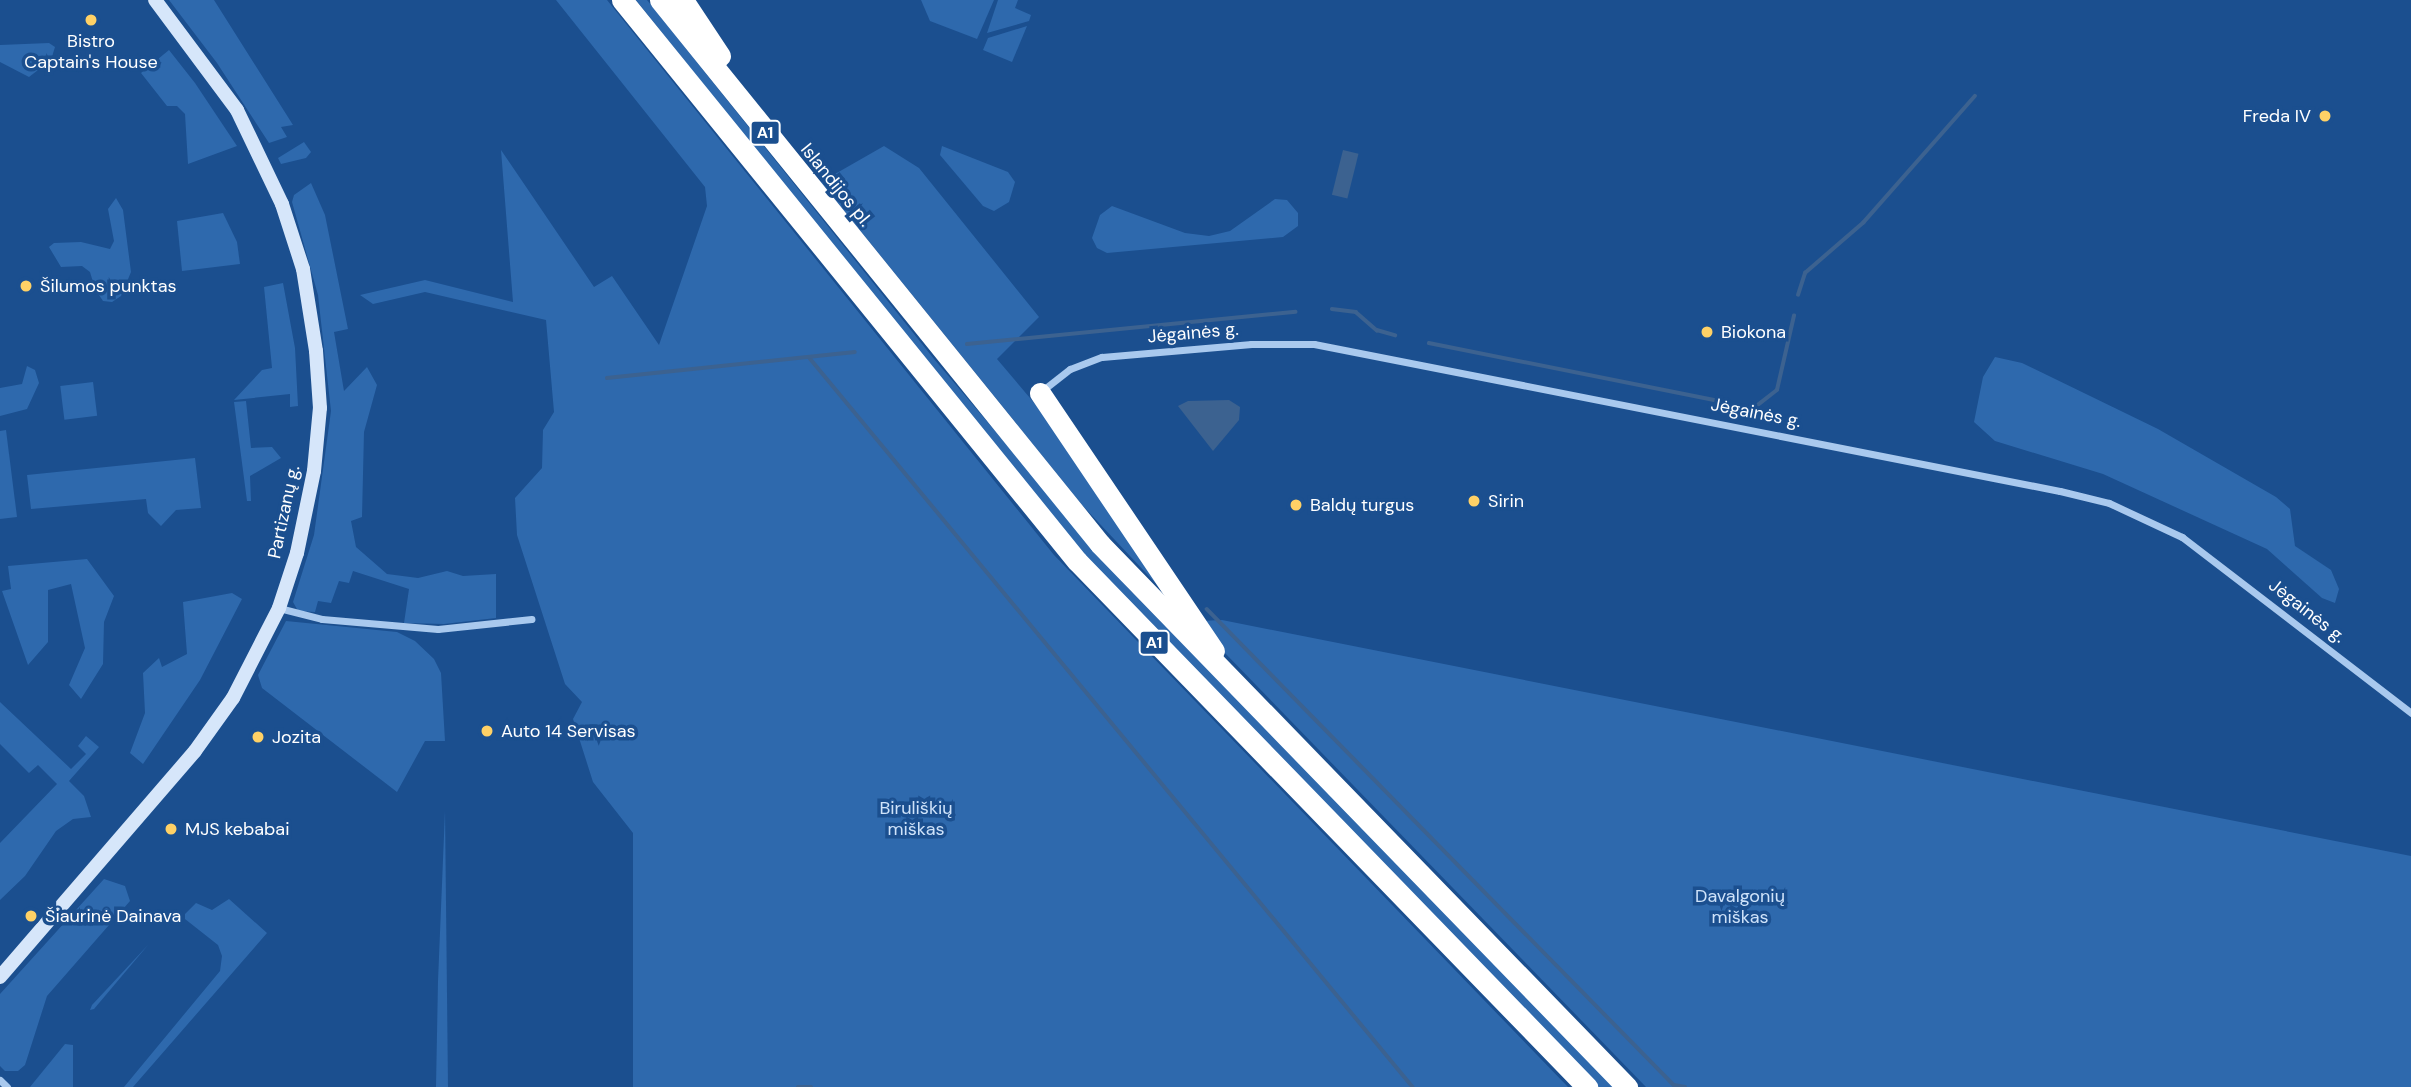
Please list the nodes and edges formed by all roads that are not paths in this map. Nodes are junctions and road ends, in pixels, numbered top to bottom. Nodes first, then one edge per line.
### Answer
1 (155, 0) edge
2 (622, 0) edge
3 (660, 0) edge
4 (683, 0) edge
5 (792, 166) junction
6 (1040, 393) joint
7 (279, 608) junction
8 (531, 619) dead end
9 (1240, 691) junction
10 (2411, 713) edge
11 (0, 977) edge
12 (0, 1080) edge
13 (7, 1087) edge
14 (1587, 1087) edge
15 (1627, 1087) edge

1 - 7 street, Partizanų g.
2 - 14 highway, A1
3 - 5 highway, Islandijos pl. / A1
4 - 5 highway
5 - 9 highway, Islandijos pl. / A1
6 - 9 highway
6 - 10 street, Jėgainės g.
7 - 8 street
7 - 11 street, Partizanų g.
9 - 15 highway, A1
12 - 13 street

